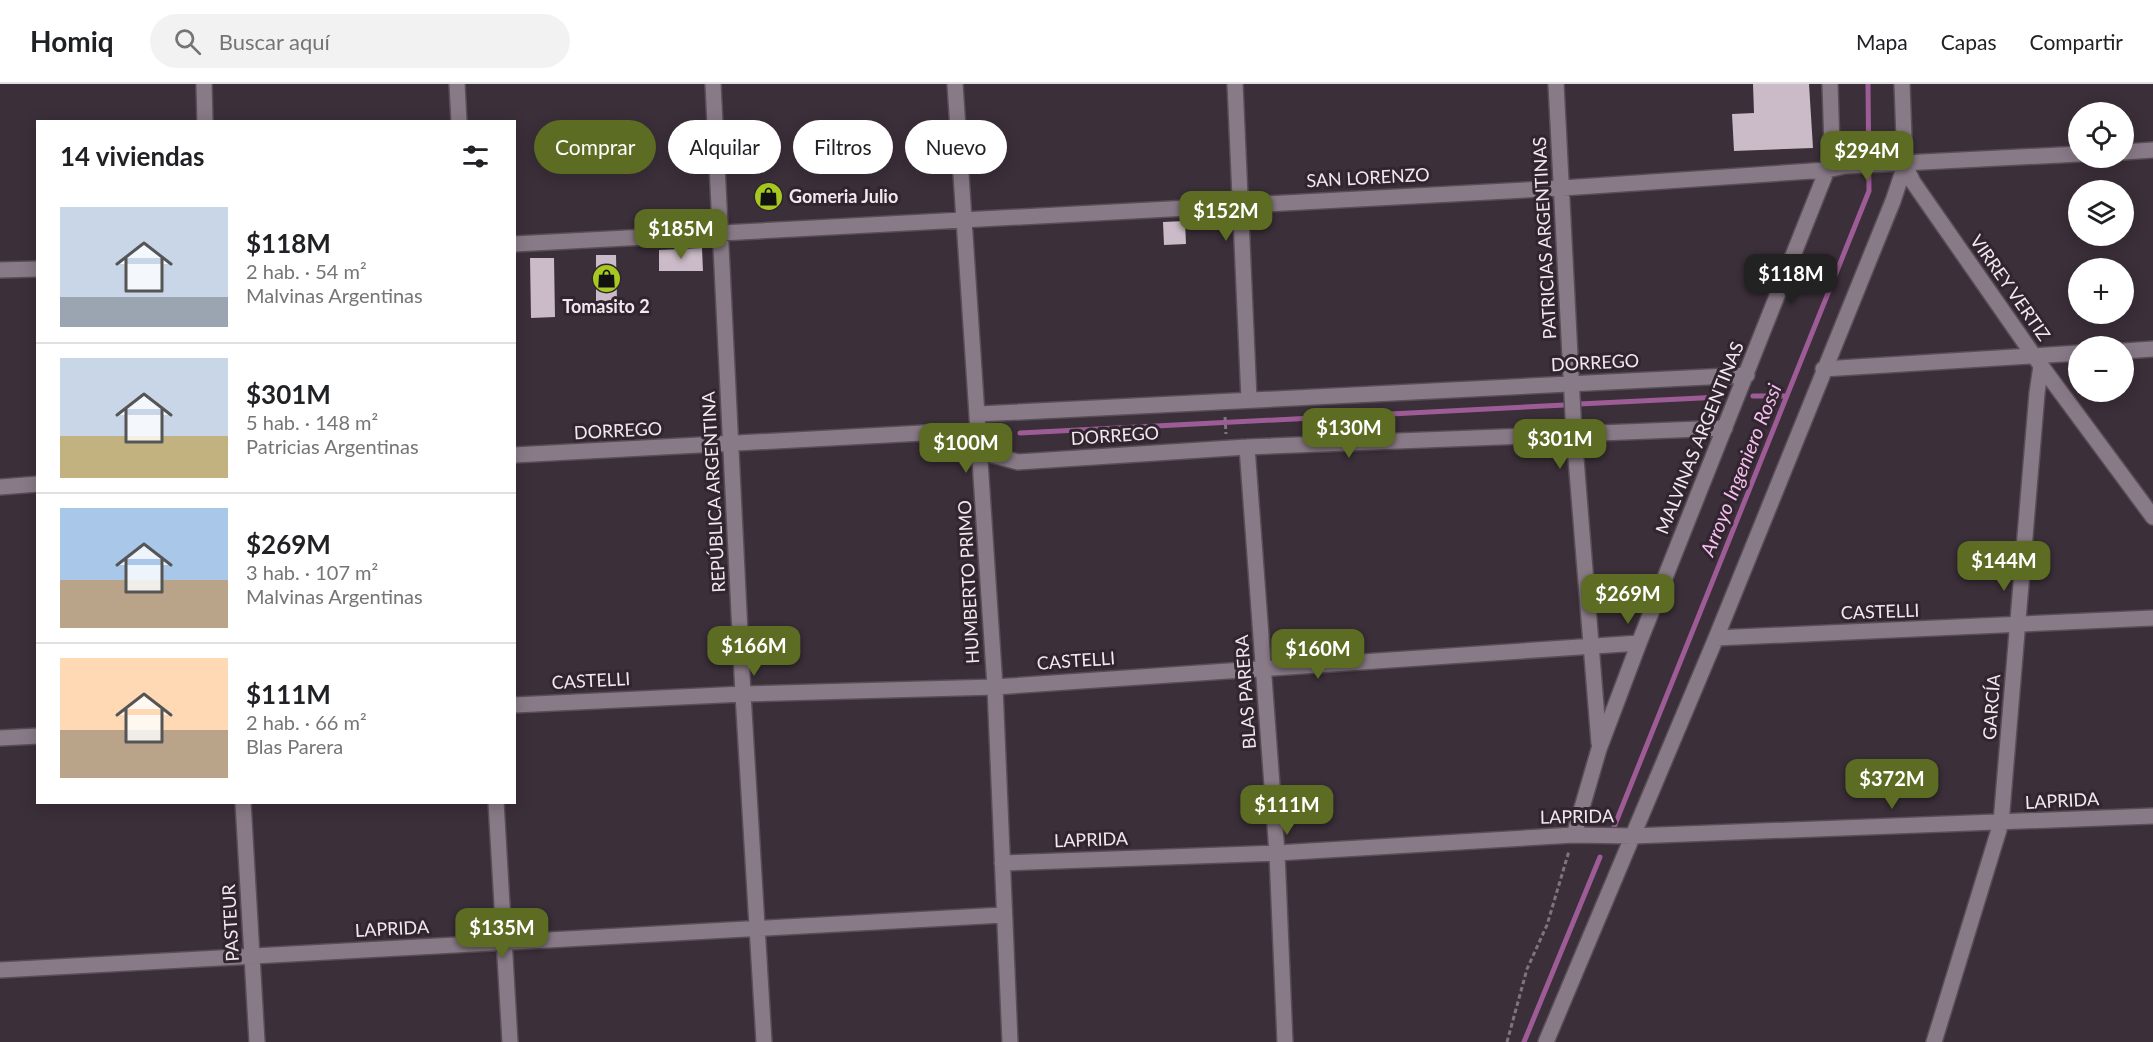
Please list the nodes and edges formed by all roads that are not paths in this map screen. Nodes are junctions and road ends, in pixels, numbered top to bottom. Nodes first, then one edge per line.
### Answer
1 (204, 84) edge
2 (457, 84) edge
3 (713, 84) edge
4 (955, 84) edge
5 (1235, 84) edge
6 (1556, 84) edge
7 (1830, 84) edge
8 (1902, 84) edge
9 (205, 120) edge
10 (459, 120) edge
11 (2153, 150) edge
12 (2134, 151) edge
13 (2068, 155) edge
14 (1905, 165) junction
15 (1827, 170) junction
16 (1563, 188) junction
17 (1241, 204) junction
18 (964, 219) junction
19 (721, 233) junction
20 (516, 244) edge
21 (36, 269) edge
22 (0, 270) edge
23 (2153, 349) edge
24 (2134, 350) edge
25 (2068, 355) edge
26 (2037, 361) junction
27 (1823, 369) junction
28 (1747, 375) junction
29 (1572, 383) junction
30 (1249, 399) junction
31 (978, 414) junction
32 (1725, 428) junction
33 (1574, 434) junction
34 (732, 444) junction
35 (1247, 447) junction
36 (981, 452) junction
37 (516, 455) edge
38 (36, 484) edge
39 (0, 487) edge
40 (2153, 517) edge
41 (2153, 618) edge
42 (2018, 626) junction
43 (1716, 638) junction
44 (1639, 643) junction
45 (1590, 645) junction
46 (1264, 667) junction
47 (994, 687) junction
48 (743, 694) junction
49 (516, 705) edge
50 (36, 736) edge
51 (0, 738) edge
52 (1599, 749) junction
53 (243, 804) edge
54 (496, 804) edge
55 (2153, 816) edge
56 (2001, 823) junction
57 (1580, 836) junction
58 (1633, 836) junction
59 (1277, 853) junction
60 (1002, 863) junction
61 (1003, 915) junction
62 (758, 927) junction
63 (504, 942) junction
64 (253, 957) junction
65 (0, 970) edge
66 (257, 1042) edge
67 (510, 1042) edge
68 (764, 1042) edge
69 (1010, 1042) edge
70 (1285, 1042) edge
71 (1546, 1042) edge
72 (1934, 1042) edge

1 - 9 street
2 - 10 street
3 - 19 street, REPÚBLICA ARGENTINA
4 - 18 street, HUMBERTO PRIMO
5 - 17 street
6 - 16 street, PATRICIAS ARGENTINAS
7 - 15 street, MALVINAS ARGENTINAS
8 - 14 street
11 - 12 street
13 - 14 street, SAN LORENZO
14 - 15 street, SAN LORENZO
14 - 26 street, VIRREY VERTIZ
14 - 27 street
15 - 16 street, SAN LORENZO
15 - 28 street, MALVINAS ARGENTINAS
16 - 17 street, SAN LORENZO
16 - 29 street, PATRICIAS ARGENTINAS
17 - 18 street, SAN LORENZO
17 - 30 street
18 - 19 street, SAN LORENZO
18 - 31 street, HUMBERTO PRIMO
19 - 20 street, SAN LORENZO
19 - 34 street, REPÚBLICA ARGENTINA
21 - 22 street
23 - 24 street
25 - 26 street
26 - 27 street
26 - 40 street, VIRREY VERTIZ
26 - 42 street, GARCÍA
27 - 43 street
28 - 29 street, DORREGO
28 - 32 street, MALVINAS ARGENTINAS
29 - 30 street, DORREGO
29 - 33 street, PATRICIAS ARGENTINAS
30 - 31 street, DORREGO
31 - 36 street, HUMBERTO PRIMO
32 - 33 street, DORREGO
32 - 44 street, MALVINAS ARGENTINAS
33 - 35 street, DORREGO
33 - 45 street, PATRICIAS ARGENTINAS
34 - 36 street, DORREGO
34 - 37 street, DORREGO
34 - 48 street, REPÚBLICA ARGENTINA
35 - 36 street, DORREGO
35 - 46 street, BLAS PARERA
36 - 47 street, HUMBERTO PRIMO
38 - 39 street
41 - 42 street, CASTELLI
42 - 43 street, CASTELLI
42 - 56 street, GARCÍA
43 - 58 street
44 - 45 street, CASTELLI
44 - 52 street, MALVINAS ARGENTINAS
45 - 46 street, CASTELLI
45 - 52 street, PATRICIAS ARGENTINAS
46 - 47 street, CASTELLI
46 - 59 street, BLAS PARERA
47 - 48 street, CASTELLI
47 - 60 street, HUMBERTO PRIMO
48 - 49 street, CASTELLI
48 - 62 street, REPÚBLICA ARGENTINA
50 - 51 street
52 - 57 street, MALVINAS ARGENTINAS
53 - 64 street, PASTEUR
54 - 63 street
55 - 56 street, LAPRIDA
56 - 58 street, LAPRIDA
56 - 72 street, GARCÍA
57 - 58 street, LAPRIDA
57 - 59 street, LAPRIDA
58 - 71 street
59 - 60 street, LAPRIDA
59 - 70 street, BLAS PARERA
60 - 61 street, HUMBERTO PRIMO
61 - 62 street, LAPRIDA
61 - 69 street, HUMBERTO PRIMO
62 - 63 street, LAPRIDA
62 - 68 street, REPÚBLICA ARGENTINA
63 - 64 street, LAPRIDA
63 - 67 street
64 - 65 street, LAPRIDA
64 - 66 street, PASTEUR

